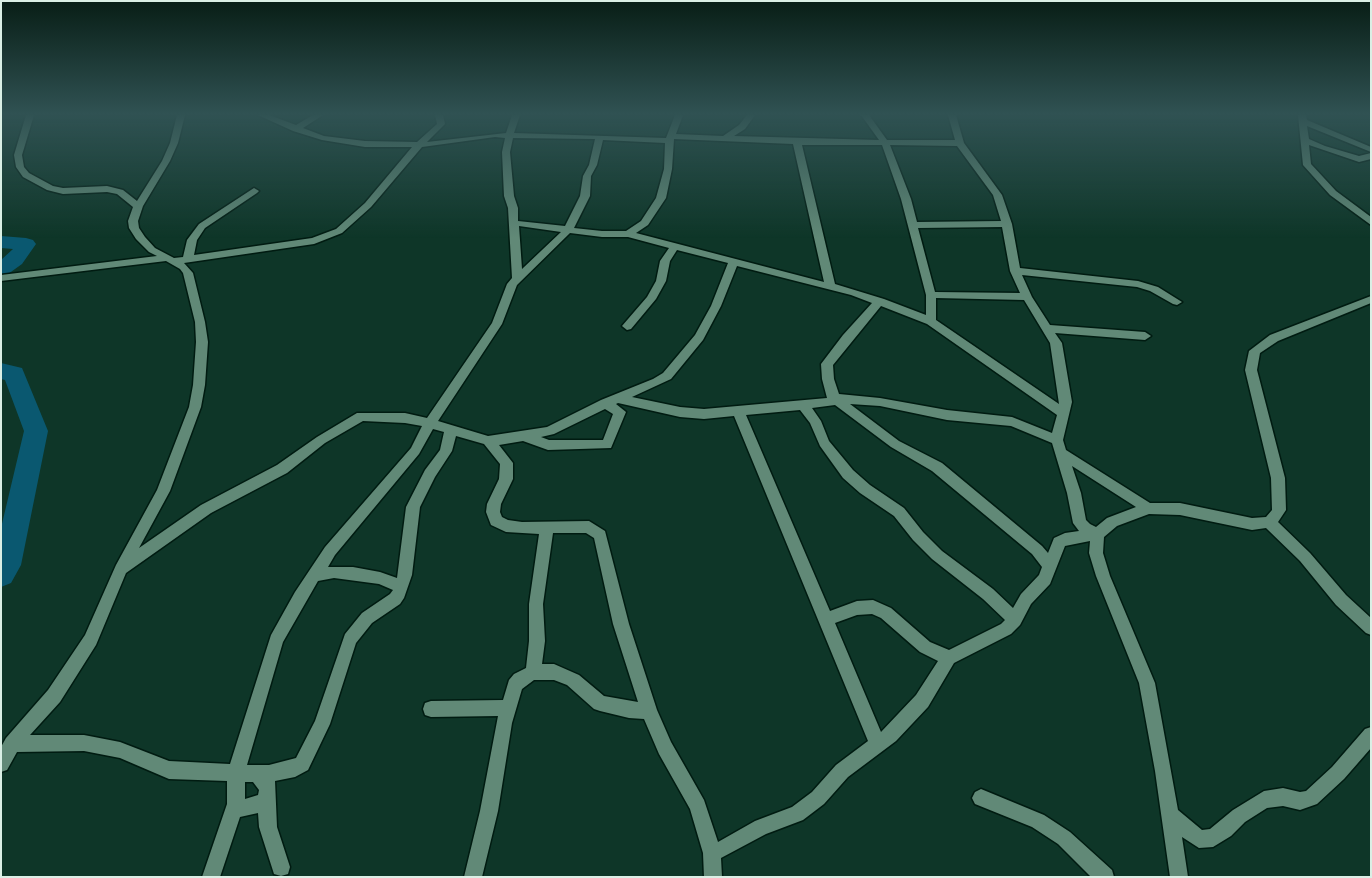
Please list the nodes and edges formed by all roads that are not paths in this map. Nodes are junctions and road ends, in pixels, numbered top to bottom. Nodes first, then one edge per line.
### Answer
1 (18, 156) edge
2 (168, 156) edge
3 (410, 156) edge
4 (506, 156) edge
5 (595, 156) edge
6 (669, 156) edge
7 (800, 156) edge
8 (890, 156) edge
9 (969, 156) edge
10 (1306, 156) edge
11 (1350, 156) edge
12 (1371, 156) edge
13 (254, 191) dead end
14 (138, 206) junction
15 (1371, 222) edge
16 (515, 223) junction
17 (1007, 224) junction
18 (914, 225) junction
19 (566, 231) junction
20 (628, 234) junction
21 (674, 246) junction
22 (188, 258) junction
23 (171, 260) junction
24 (734, 261) junction
25 (1015, 271) junction
26 (1, 278) edge
27 (517, 279) junction
28 (830, 288) junction
29 (931, 295) junction
30 (1027, 297) junction
31 (1371, 299) edge
32 (880, 301) junction
33 (1177, 302) dead end
34 (931, 321) junction
35 (627, 326) dead end
36 (1048, 329) junction
37 (1145, 336) dead end
38 (834, 398) junction
39 (610, 401) junction
40 (635, 402) junction
41 (802, 405) junction
42 (620, 412) junction
43 (739, 412) junction
44 (1062, 412) junction
45 (430, 423) junction
46 (451, 430) junction
47 (527, 437) junction
48 (488, 441) junction
49 (1058, 446) junction
50 (1148, 508) junction
51 (1269, 522) junction
52 (547, 528) junction
53 (1098, 534) junction
54 (1050, 566) junction
55 (121, 569) junction
56 (313, 576) junction
57 (402, 587) junction
58 (827, 619) junction
59 (1015, 620) junction
60 (1371, 628) edge
61 (949, 658) junction
62 (533, 672) junction
63 (508, 708) junction
64 (431, 709) dead end
65 (649, 711) junction
66 (1371, 735) edge
67 (12, 744) junction
68 (878, 745) junction
69 (1, 764) edge
70 (236, 773) junction
71 (261, 774) junction
72 (981, 798) dead end
73 (266, 802) junction
74 (234, 810) junction
75 (1169, 814) junction
76 (712, 853) junction
77 (281, 867) dead end
78 (211, 877) edge
79 (473, 877) edge
80 (713, 877) edge
81 (1105, 877) edge
82 (1179, 877) edge

1 - 14 street
2 - 14 street
3 - 22 street
4 - 16 street
5 - 19 street
6 - 20 street
7 - 28 street
8 - 18 street
9 - 17 street
10 - 15 street
11 - 12 street
13 - 22 street
14 - 23 street
16 - 19 street
16 - 27 street
17 - 18 street
17 - 25 street
18 - 29 street
19 - 20 street
19 - 27 street
20 - 21 street
21 - 24 street
21 - 35 street
22 - 23 street
23 - 26 street
23 - 55 street
24 - 28 street
24 - 39 street
25 - 30 street
25 - 33 street
27 - 45 street
28 - 32 street
29 - 30 street
29 - 34 street
30 - 36 street
31 - 51 street
32 - 34 street
32 - 38 street
34 - 44 street
36 - 37 street
36 - 44 street
38 - 41 street
38 - 49 street
38 - 54 street
39 - 40 street
39 - 42 street
39 - 47 street
40 - 42 street
40 - 43 street
41 - 43 street
41 - 59 street
42 - 47 street
43 - 58 street
44 - 49 street
45 - 46 street
45 - 55 street
45 - 56 street
46 - 48 street
46 - 57 street
47 - 48 street
48 - 52 street
49 - 50 street
49 - 53 street
50 - 51 street
50 - 53 street
51 - 60 street
52 - 62 street
52 - 65 street
53 - 54 street
53 - 75 street
54 - 59 street
55 - 67 street
56 - 57 street
56 - 70 street
57 - 71 street
58 - 61 street
58 - 68 street
59 - 61 street
61 - 68 street
62 - 63 street
62 - 65 street
63 - 64 street
63 - 79 street
65 - 76 street
66 - 75 street
67 - 69 street
67 - 70 street
68 - 76 street
70 - 71 street
70 - 74 street
71 - 73 street
72 - 81 street
73 - 74 street
73 - 77 street
74 - 78 street
75 - 82 street
76 - 80 street

